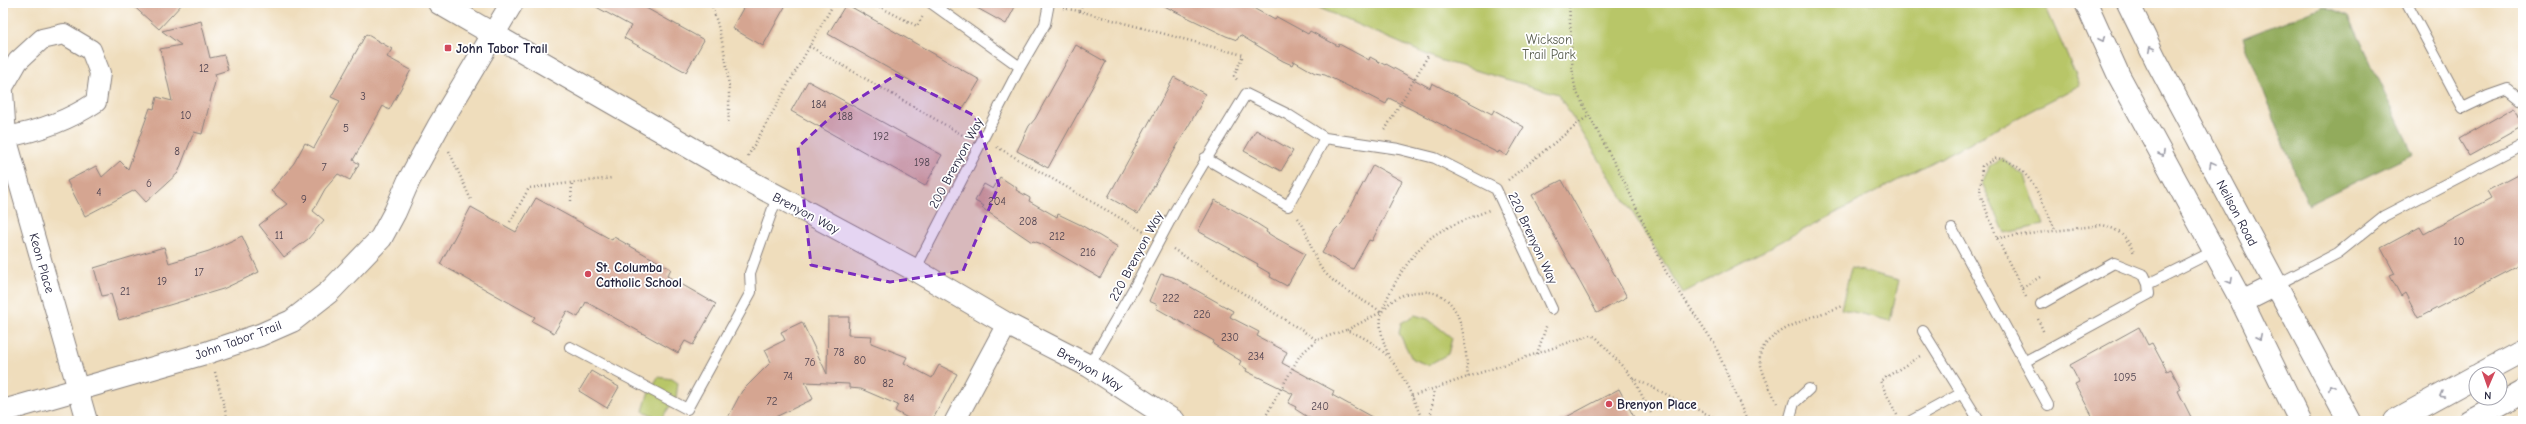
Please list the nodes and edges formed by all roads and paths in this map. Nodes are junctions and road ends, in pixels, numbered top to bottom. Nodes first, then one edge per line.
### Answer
1 (439, 3) edge
2 (512, 3) edge
3 (711, 3) edge
4 (834, 3) edge
5 (872, 3) edge
6 (1084, 3) edge
7 (1568, 3) edge
8 (2086, 3) edge
9 (2128, 3) edge
10 (2407, 3) edge
11 (1049, 4) edge
12 (929, 6) edge
13 (1079, 11) junction
14 (496, 34) junction
15 (809, 46) junction
16 (1429, 54) dead end
17 (1020, 67) junction
18 (3, 87) edge
19 (3, 92) edge
20 (1246, 94) junction
21 (2523, 101) edge
22 (1589, 115) junction
23 (728, 125) dead end
24 (438, 127) junction
25 (6, 137) junction
26 (1325, 138) junction
27 (984, 140) junction
28 (2523, 144) edge
29 (1381, 146) junction
30 (1205, 158) junction
31 (738, 175) junction
32 (612, 178) dead end
33 (572, 183) junction
34 (1496, 189) junction
35 (778, 197) junction
36 (471, 200) dead end
37 (571, 201) dead end
38 (1502, 203) junction
39 (1288, 206) junction
40 (510, 222) dead end
41 (1952, 229) dead end
42 (2056, 231) junction
43 (1997, 238) junction
44 (1160, 241) junction
45 (2214, 251) junction
46 (915, 270) junction
47 (2040, 278) dead end
48 (2146, 280) junction
49 (2276, 285) junction
50 (2022, 288) junction
51 (2028, 301) dead end
52 (2242, 302) junction
53 (2041, 304) dead end
54 (1843, 306) dead end
55 (1552, 309) joint
56 (1382, 312) junction
57 (2035, 314) dead end
58 (1007, 324) junction
59 (1346, 330) junction
60 (1923, 330) dead end
61 (1318, 340) junction
62 (570, 347) dead end
63 (2052, 347) junction
64 (1934, 348) junction
65 (2523, 351) edge
66 (209, 352) junction
67 (1388, 354) junction
68 (1536, 354) junction
69 (2024, 362) junction
70 (1089, 366) junction
71 (2495, 366) edge
72 (1633, 378) junction
73 (1468, 379) junction
74 (2468, 380) edge
75 (77, 389) junction
76 (1809, 389) dead end
77 (1435, 390) junction
78 (2523, 391) edge
79 (1962, 393) junction
80 (1412, 396) junction
81 (2048, 406) dead end
82 (1778, 407) dead end
83 (3, 411) edge
84 (1652, 415) dead end
85 (87, 421) edge
86 (228, 421) edge
87 (955, 421) edge
88 (1174, 421) edge
89 (1263, 421) edge
90 (1423, 421) edge
91 (1430, 421) edge
92 (1721, 421) edge
93 (1747, 421) edge
94 (1789, 421) edge
95 (1900, 421) edge
96 (1911, 421) edge
97 (1979, 421) edge
98 (2300, 421) edge
99 (2349, 421) edge
100 (2394, 421) edge
101 (2469, 421) edge

1 - 14 street, Brenyon Way
2 - 14 street, John Tabor Trail
3 - 23 path
4 - 15 path
5 - 12 path
6 - 13 path
7 - 22 path
8 -> 45 street
49 -> 9 street, Neilson Road
10 - 21 lane
11 - 13 path
11 - 17 lane, 200 Brenyon Way
12 - 17 lane
13 - 20 path
14 - 24 street, John Tabor Trail
14 - 31 street, Brenyon Way
15 - 27 path
15 - 31 path
16 - 29 path
17 - 27 lane, 200 Brenyon Way
18 - 25 street
19 - 25 street, Keon Place
20 - 26 lane, 220 Brenyon Way
20 - 30 lane, 220 Brenyon Way
22 - 34 path
22 - 93 path
24 - 36 path
24 - 66 street, John Tabor Trail
25 - 75 street, Keon Place
26 - 29 lane, 220 Brenyon Way
26 - 39 lane
27 - 44 path
27 - 46 lane, 200 Brenyon Way
28 - 49 lane
29 - 34 lane, 220 Brenyon Way
30 - 39 lane
30 - 44 lane, 220 Brenyon Way
31 - 35 street, Brenyon Way
32 - 33 path
33 - 37 path
33 - 40 path
34 - 38 lane, 220 Brenyon Way
35 - 46 street, Brenyon Way
35 - 62 lane
38 - 55 lane, 220 Brenyon Way
38 - 56 path
39 - 56 path
41 - 69 lane
42 - 43 path
42 - 43 path
42 - 48 path
43 - 50 path
44 - 61 path
44 - 70 lane, 220 Brenyon Way
45 - 48 lane
45 -> 52 street
46 - 58 street, Brenyon Way
47 - 50 path
48 - 53 lane
48 - 63 lane
49 - 52 street
99 -> 49 street, Neilson Road
50 - 51 path
52 -> 98 street
54 - 82 path
55 - 68 path
56 - 59 path
56 - 67 path
56 - 73 path
57 - 63 path
58 - 70 street, Brenyon Way
58 - 87 street
59 - 61 path
59 - 67 path
60 - 64 lane
61 - 89 path
63 - 69 lane
64 - 79 lane
64 - 95 path
65 - 71 street
66 - 75 street, John Tabor Trail
66 - 86 path
67 - 80 path
68 - 72 path
68 - 73 path
69 - 81 lane
70 - 88 street, Brenyon Way
72 - 84 path
72 - 92 path
73 - 77 path
74 -> 100 street
75 - 83 street, John Tabor Trail
75 - 85 street, Keon Place
76 - 94 lane
77 - 80 path
77 - 91 path
78 - 101 street
79 - 96 lane
79 - 97 lane
80 - 90 path

